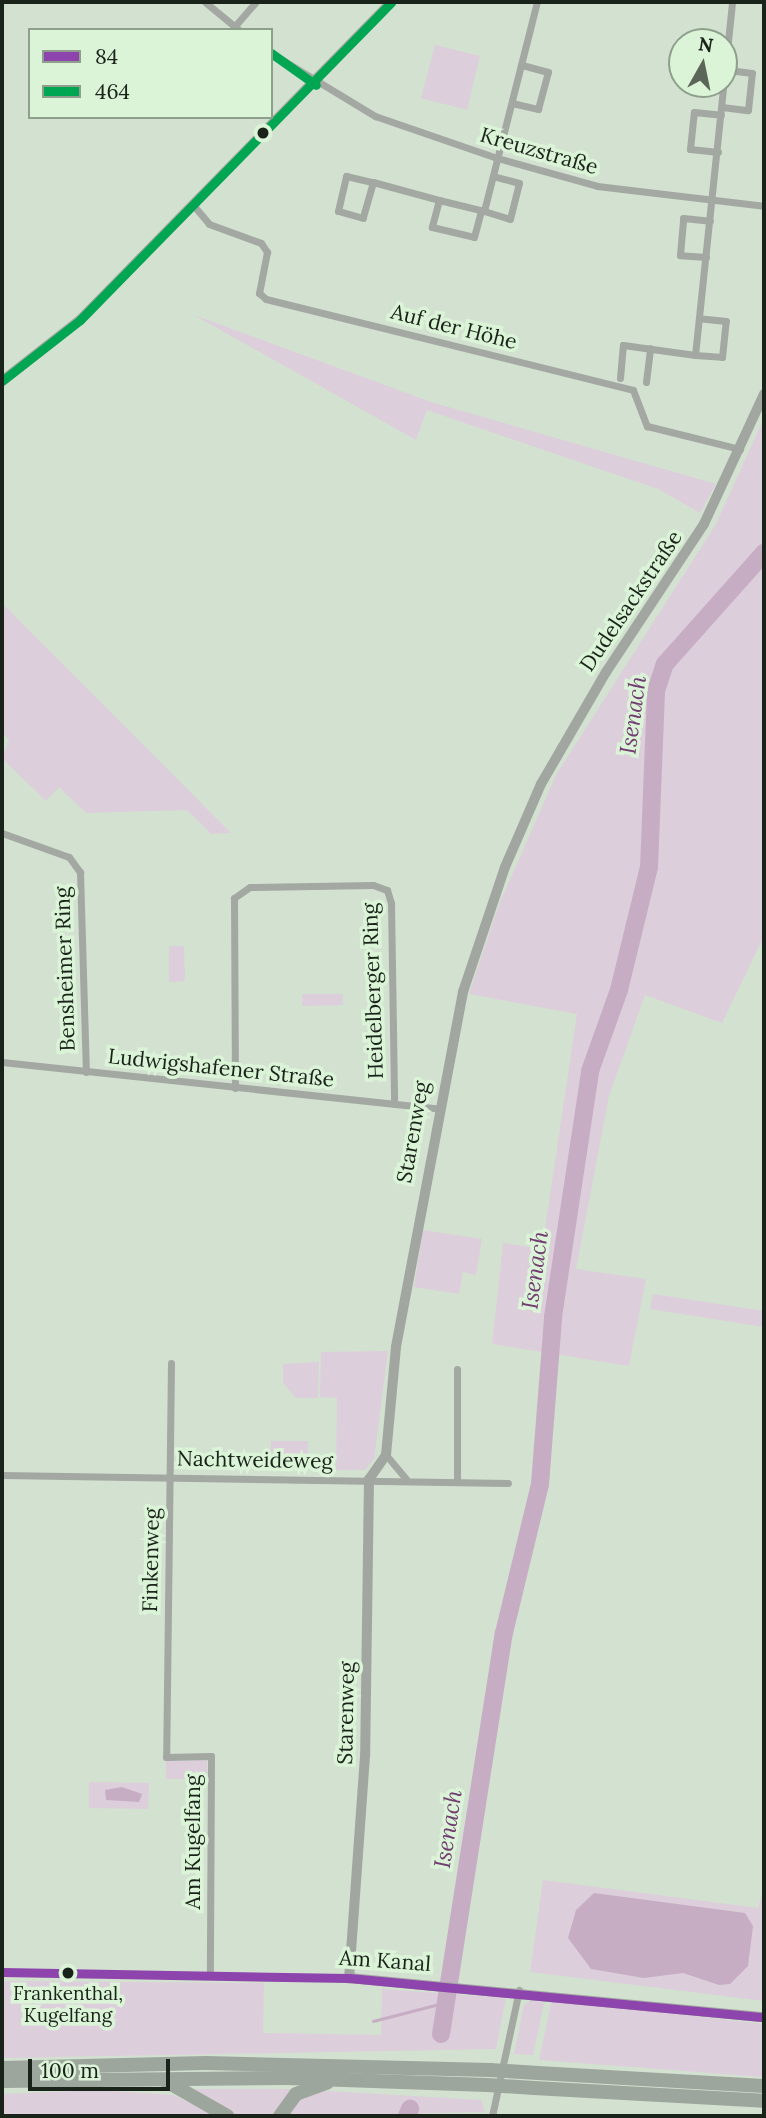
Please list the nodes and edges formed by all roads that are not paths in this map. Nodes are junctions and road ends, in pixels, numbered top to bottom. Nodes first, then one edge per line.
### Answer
1 (205, 2) edge
2 (256, 2) edge
3 (391, 2) edge
4 (537, 2) edge
5 (732, 2) edge
6 (234, 28) edge
7 (236, 28) edge
8 (730, 28) edge
9 (273, 54) edge
10 (521, 65) junction
11 (738, 71) edge
12 (316, 85) junction
13 (723, 98) edge
14 (512, 103) junction
15 (722, 111) junction
16 (718, 152) junction
17 (497, 158) junction
18 (493, 176) junction
19 (373, 182) junction
20 (439, 200) junction
21 (712, 201) junction
22 (194, 206) junction
23 (764, 206) edge
24 (482, 211) junction
25 (710, 221) junction
26 (706, 257) junction
27 (699, 318) junction
28 (650, 348) junction
29 (695, 355) junction
30 (620, 378) dead end
31 (2, 381) edge
32 (646, 382) dead end
33 (764, 394) edge
34 (742, 449) junction
35 (522, 826) joint
36 (2, 833) edge
37 (2, 1062) edge
38 (86, 1072) junction
39 (235, 1088) junction
40 (394, 1104) junction
41 (436, 1108) junction
42 (171, 1363) dead end
43 (457, 1369) dead end
44 (386, 1455) junction
45 (2, 1475) edge
46 (169, 1477) junction
47 (369, 1479) junction
48 (407, 1479) junction
49 (457, 1479) junction
50 (508, 1483) dead end
51 (166, 1756) joint
52 (2, 1972) edge
53 (210, 1974) junction
54 (349, 1978) junction
55 (519, 1990) junction
56 (764, 2017) edge
57 (2, 2068) edge
58 (159, 2078) junction
59 (338, 2080) junction
60 (536, 2080) junction
61 (2, 2081) edge
62 (764, 2086) edge
63 (764, 2101) edge
64 (227, 2116) edge
65 (280, 2116) edge
66 (492, 2116) edge

1 - 6 street
2 - 7 street
3 - 12 street
4 - 10 street
5 - 8 street
9 - 12 street, Kreuzstraße
10 - 14 street
10 - 14 street
11 - 15 street
12 - 17 street, Kreuzstraße
12 - 22 street
13 - 15 street
14 - 17 street
15 - 16 street
15 - 16 street
16 - 21 street
17 - 18 street
17 - 21 street, Kreuzstraße
18 - 24 street
18 - 24 street
19 - 19 street
19 - 20 street
20 - 24 street
20 - 24 street
21 - 23 street, Kreuzstraße
21 - 25 street
22 - 31 street
22 - 34 street, Auf der Höhe
25 - 26 street
25 - 26 street
26 - 27 street
27 - 29 street
27 - 29 street
28 - 29 street
28 - 30 street
28 - 32 street
33 - 34 street, Dudelsackstraße
34 - 35 street, Dudelsackstraße
35 - 41 street, Starenweg
36 - 38 street, Bensheimer Ring
37 - 38 street, Ludwigshafener Straße
38 - 39 street, Ludwigshafener Straße
39 - 40 street, Ludwigshafener Straße
39 - 40 street, Heidelberger Ring
40 - 41 street, Ludwigshafener Straße
41 - 44 street, Starenweg
42 - 46 street, Finkenweg
43 - 49 street
44 - 47 street
44 - 48 street
45 - 46 street, Nachtweideweg
46 - 47 street, Nachtweideweg
46 - 51 street, Finkenweg
47 - 48 street, Nachtweideweg
47 - 54 street, Starenweg
48 - 49 street, Nachtweideweg
49 - 50 street, Nachtweideweg
51 - 53 street, Am Kugelfang
52 - 53 street, Am Kanal
53 - 54 street, Am Kanal
54 - 55 street, Am Kanal
55 - 56 street, Am Kanal
55 - 66 street
57 - 60 highway, bridge
58 - 59 highway
58 - 61 highway
58 - 64 highway
59 - 60 highway, bridge
59 - 65 highway
60 - 62 highway
60 - 63 highway

